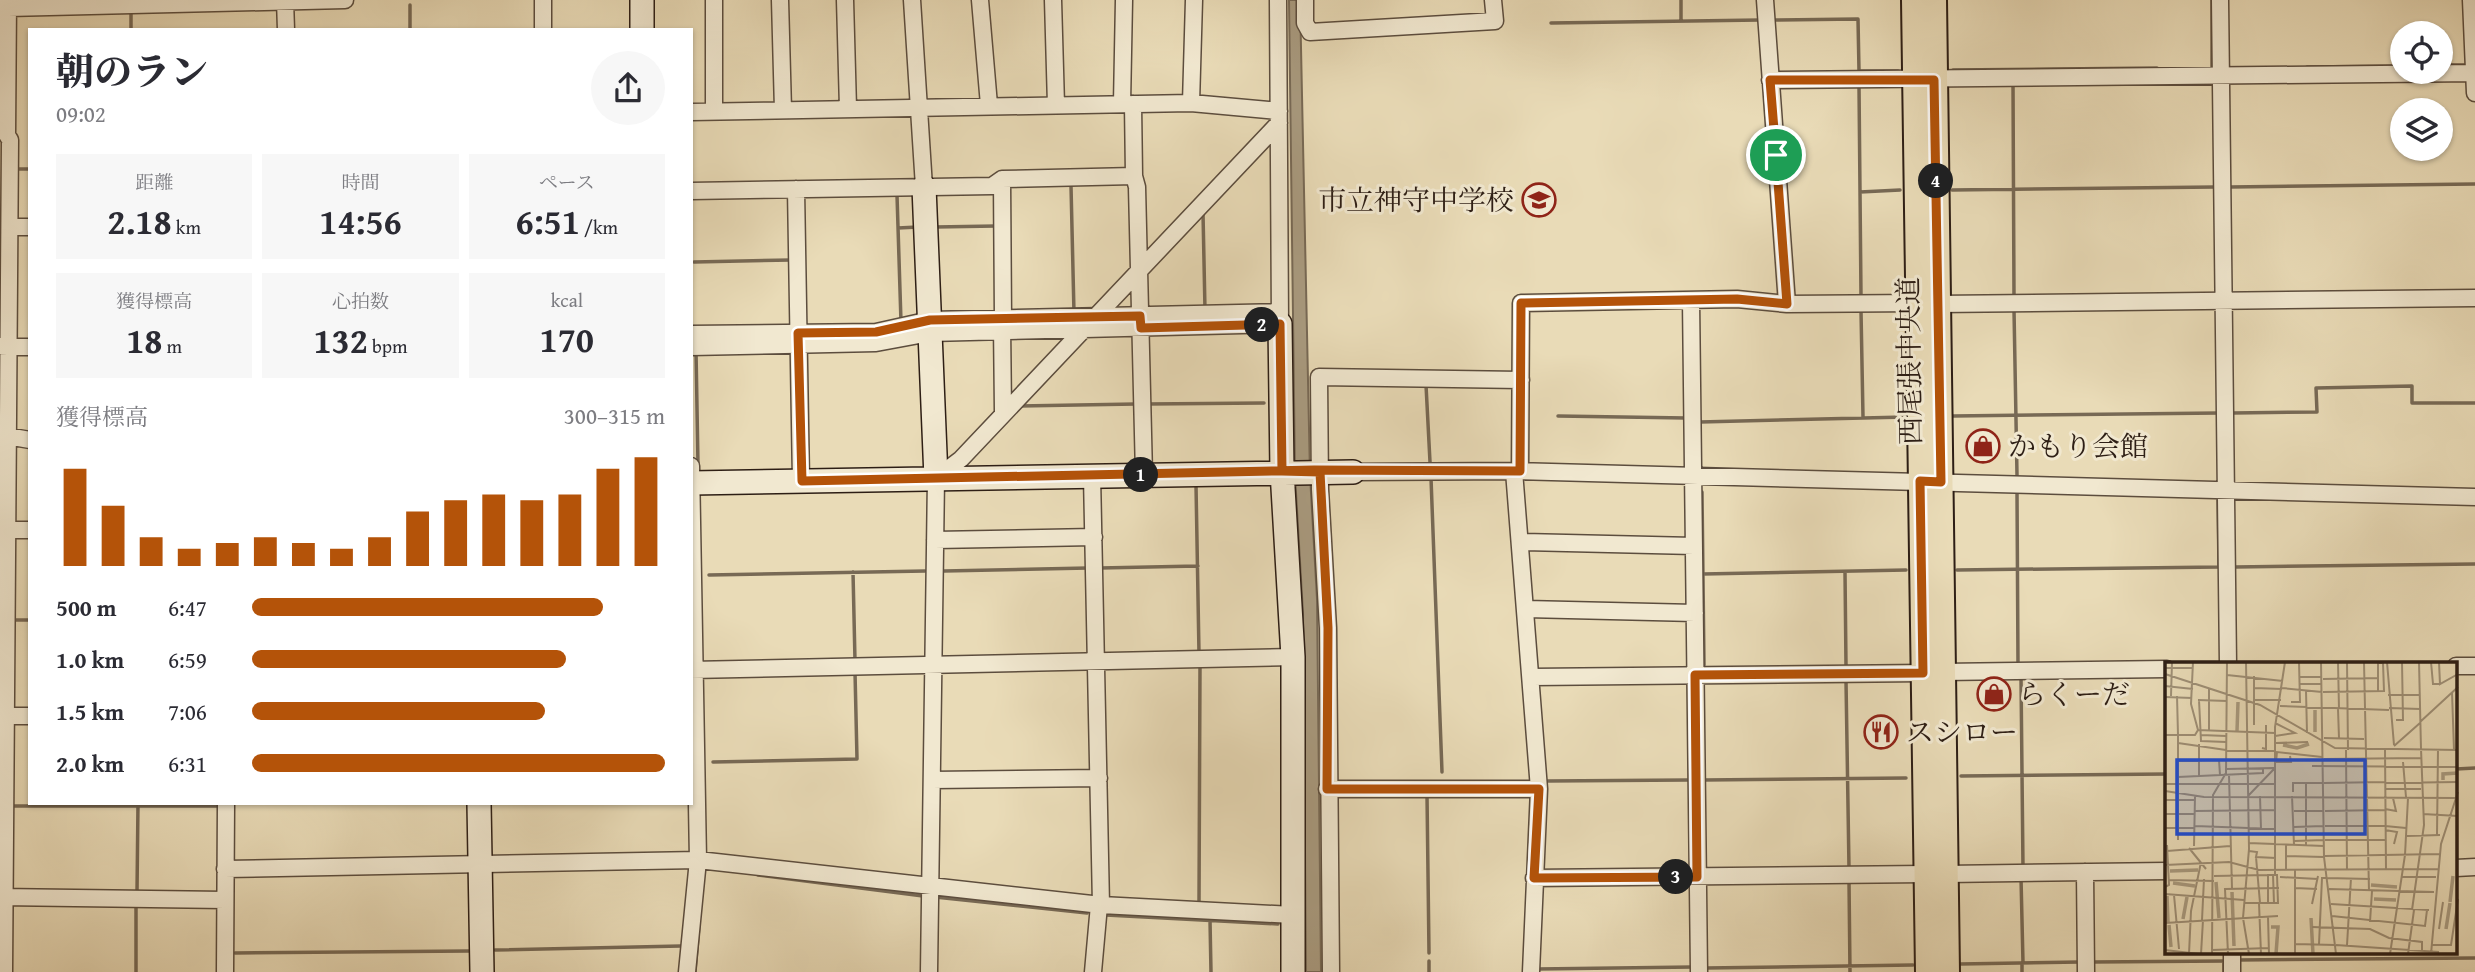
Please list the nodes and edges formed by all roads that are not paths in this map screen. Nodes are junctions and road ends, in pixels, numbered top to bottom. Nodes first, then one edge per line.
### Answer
1 (345, 0) edge
2 (543, 0) edge
3 (642, 0) edge
4 (714, 0) edge
5 (780, 0) edge
6 (845, 0) edge
7 (912, 0) edge
8 (980, 0) edge
9 (1053, 0) edge
10 (1124, 0) edge
11 (1194, 0) edge
12 (1278, 0) edge
13 (1305, 0) edge
14 (1493, 0) edge
15 (1766, 0) edge
16 (1914, 0) edge
17 (1934, 0) edge
18 (2220, 0) edge
19 (2471, 0) edge
20 (285, 1) edge
21 (8, 4) edge
22 (286, 28) edge
23 (543, 28) edge
24 (642, 28) edge
25 (2474, 73) edge
26 (2221, 77) junction
27 (1770, 80) junction
28 (1925, 80) junction
29 (2475, 93) edge
30 (1191, 103) junction
31 (1128, 104) junction
32 (989, 105) junction
33 (1056, 105) junction
34 (920, 106) junction
35 (848, 108) junction
36 (783, 110) junction
37 (693, 112) edge
38 (714, 112) junction
39 (1279, 117) junction
40 (4, 135) edge
41 (1134, 176) junction
42 (1002, 179) junction
43 (924, 187) junction
44 (796, 189) junction
45 (693, 191) edge
46 (28, 227) edge
47 (12, 228) junction
48 (1139, 270) junction
49 (2475, 298) edge
50 (1691, 300) junction
51 (2224, 300) junction
52 (1928, 303) junction
53 (1787, 304) junction
54 (1280, 318) junction
55 (1140, 322) junction
56 (1089, 323) junction
57 (1002, 325) junction
58 (930, 327) junction
59 (798, 339) junction
60 (693, 344) edge
61 (4, 347) edge
62 (28, 347) edge
63 (1521, 380) junction
64 (1003, 412) junction
65 (4, 436) edge
66 (28, 440) edge
67 (1286, 471) junction
68 (1317, 471) junction
69 (1517, 471) junction
70 (1353, 472) joint
71 (1144, 475) junction
72 (1694, 475) junction
73 (1092, 476) junction
74 (936, 478) junction
75 (802, 481) junction
76 (1931, 482) junction
77 (693, 483) edge
78 (2227, 490) junction
79 (2475, 497) edge
80 (4, 530) edge
81 (28, 530) edge
82 (693, 536) edge
83 (1094, 537) junction
84 (935, 540) junction
85 (1521, 542) junction
86 (1694, 546) junction
87 (1526, 609) junction
88 (1695, 613) junction
89 (1293, 657) junction
90 (1096, 661) junction
91 (2228, 662) edge
92 (933, 665) junction
93 (2165, 669) edge
94 (698, 670) edge
95 (1933, 672) junction
96 (1695, 675) junction
97 (1532, 677) junction
98 (3, 716) edge
99 (28, 716) edge
100 (1098, 778) junction
101 (932, 780) junction
102 (1327, 789) junction
103 (1539, 789) junction
104 (226, 805) edge
105 (479, 805) edge
106 (703, 860) junction
107 (480, 863) junction
108 (225, 869) junction
109 (2165, 871) edge
110 (2085, 872) junction
111 (1936, 874) junction
112 (1697, 877) junction
113 (1534, 878) junction
114 (930, 887) junction
115 (2, 897) edge
116 (225, 900) junction
117 (1100, 905) junction
118 (1293, 915) junction
119 (2232, 954) edge
120 (4, 972) edge
121 (225, 972) edge
122 (482, 972) edge
123 (687, 972) edge
124 (929, 972) edge
125 (1093, 972) edge
126 (1293, 972) edge
127 (1331, 972) edge
128 (1531, 972) edge
129 (1699, 972) edge
130 (1928, 972) edge
131 (1947, 972) edge
132 (2086, 972) edge
133 (2232, 972) edge

1 - 20 street
2 - 23 street
3 - 24 street
4 - 38 street
5 - 36 street
6 - 35 street
7 - 34 street
8 - 32 street
9 - 33 street
10 - 31 street
11 - 30 street
12 - 39 street
13 - 14 street
15 - 27 street
16 - 28 main road, 西尾張中央道
17 - 28 main road, 西尾張中央道
18 - 26 street
19 - 25 street
20 - 21 street
20 - 22 street
21 - 40 street
25 - 26 street
25 - 29 street
26 - 28 street
26 - 51 street
27 - 28 street
27 - 53 street
28 - 52 main road, 西尾張中央道
30 - 31 street
30 - 39 street
31 - 33 street
31 - 41 street
32 - 33 street
32 - 34 street
34 - 35 street
34 - 43 street
35 - 36 street
36 - 38 street
37 - 38 street
39 - 48 street
39 - 54 street
40 - 47 street
41 - 42 street
41 - 48 street
42 - 43 street
42 - 57 street
43 - 44 street
43 - 58 street
44 - 45 street
44 - 59 street
46 - 47 street
47 - 61 street
48 - 55 street
48 - 56 street
49 - 51 street
50 - 53 street
50 - 63 street
50 - 72 street
51 - 52 street
51 - 78 street
52 - 53 street
52 - 76 main road, 西尾張中央道
54 - 55 street
54 - 67 street
55 - 56 street
55 - 71 street
56 - 57 street
56 - 64 street
57 - 58 street
57 - 64 street
58 - 59 street
58 - 74 street
59 - 60 street
59 - 75 street
61 - 62 street
61 - 65 street
63 - 68 street
63 - 69 street
64 - 74 street
65 - 66 street
65 - 80 street
67 - 68 street
67 - 71 street
67 - 89 street
68 - 70 street
68 - 102 street
69 - 70 street
69 - 72 street
69 - 85 street
71 - 73 street
72 - 76 street
72 - 86 street
73 - 74 street
73 - 83 street
74 - 75 street
74 - 84 street
75 - 77 street
76 - 78 street
76 - 95 main road, 西尾張中央道
78 - 79 street
78 - 91 street
80 - 81 street
80 - 98 street
82 - 94 street
83 - 84 street
83 - 90 street
84 - 92 street
85 - 86 street
85 - 87 street
86 - 88 street
87 - 88 street
87 - 97 street
88 - 96 street
89 - 90 street
89 - 118 street
90 - 92 street
90 - 100 street
92 - 94 street
92 - 101 street
93 - 95 street
94 - 106 street
95 - 96 street
95 - 111 main road, 西尾張中央道
96 - 97 street
96 - 112 street
97 - 103 street
98 - 99 street
98 - 115 street
100 - 101 street
100 - 117 street
101 - 114 street
102 - 103 street
102 - 127 street
103 - 113 street
104 - 108 street
105 - 107 street
106 - 107 street
106 - 114 street
106 - 123 street
107 - 108 street
107 - 122 street
108 - 116 street
109 - 110 street
110 - 111 street
110 - 132 street
111 - 112 street
111 - 130 main road, 西尾張中央道
111 - 131 main road, 西尾張中央道
112 - 113 street
112 - 129 street
113 - 128 street
114 - 117 street
114 - 124 street
115 - 116 street
115 - 120 street
116 - 121 street
117 - 118 street
117 - 125 street
118 - 126 street
119 - 133 street

